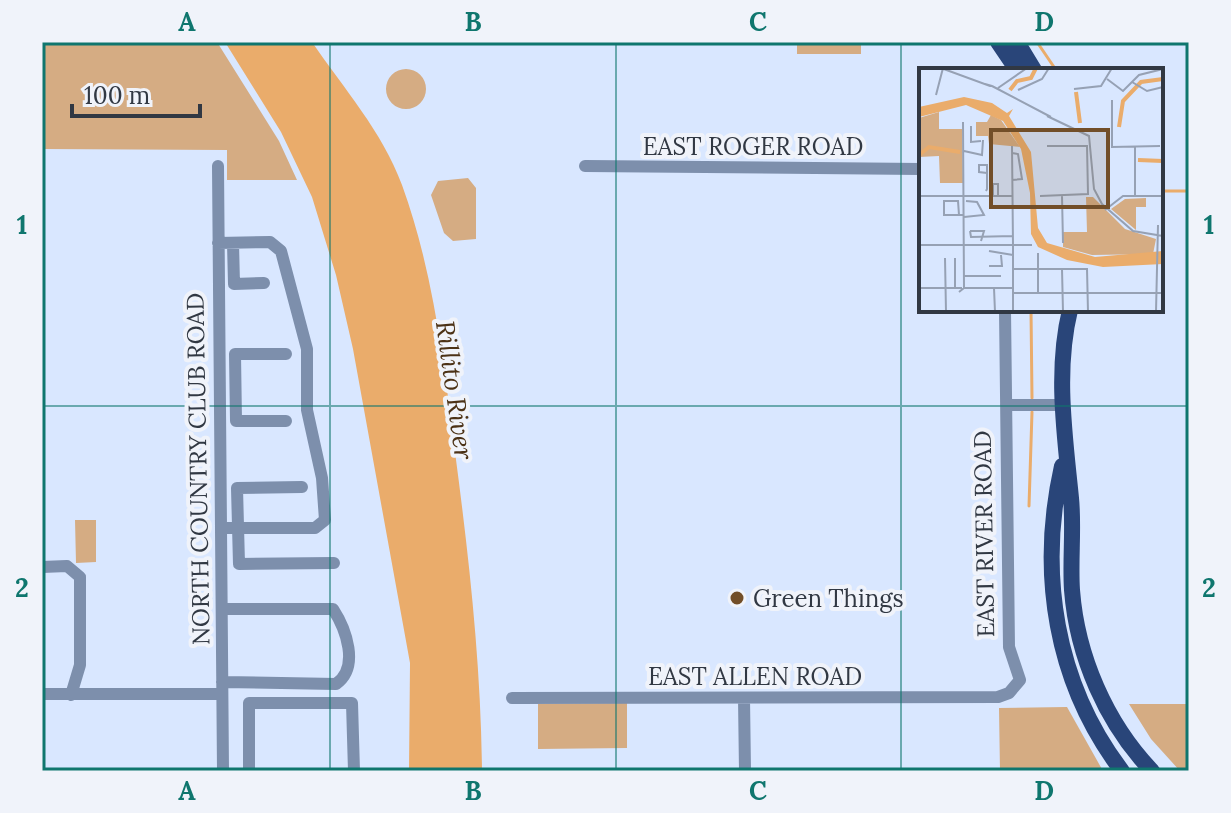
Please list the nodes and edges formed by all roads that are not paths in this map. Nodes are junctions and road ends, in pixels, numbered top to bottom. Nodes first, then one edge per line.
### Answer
1 (998, 42) edge
2 (1017, 42) edge
3 (1016, 68) edge
4 (1033, 68) edge
5 (218, 166) dead end
6 (585, 166) dead end
7 (919, 169) edge
8 (218, 243) junction
9 (233, 243) junction
10 (264, 283) dead end
11 (1005, 312) edge
12 (1058, 312) edge
13 (1070, 312) edge
14 (1064, 334) junction
15 (286, 354) dead end
16 (220, 384) junction
17 (235, 385) junction
18 (1006, 405) junction
19 (1064, 405) junction
20 (286, 421) dead end
21 (1064, 457) junction
22 (302, 487) dead end
23 (221, 528) junction
24 (238, 528) junction
25 (334, 563) dead end
26 (42, 567) edge
27 (222, 609) junction
28 (222, 688) junction
29 (42, 694) edge
30 (71, 695) junction
31 (998, 697) joint
32 (512, 698) dead end
33 (744, 698) junction
34 (223, 771) edge
35 (249, 771) edge
36 (354, 771) edge
37 (745, 771) edge
38 (1122, 771) edge
39 (1152, 771) edge

1 - 3 main road
2 - 4 main road
5 - 8 street, NORTH COUNTRY CLUB ROAD
6 - 7 street, EAST ROGER ROAD
8 - 9 street
8 - 16 street, NORTH COUNTRY CLUB ROAD
9 - 10 street
9 - 24 street
11 - 18 street, EAST RIVER ROAD
12 - 14 main road
13 - 14 main road
14 - 19 main road
15 - 17 street
16 - 17 street
16 - 23 street, NORTH COUNTRY CLUB ROAD
17 - 20 street
18 - 19 street, EAST RIVER ROAD
18 - 31 street, EAST RIVER ROAD
19 - 21 main road
21 - 38 main road
21 - 39 main road
22 - 24 street
23 - 24 street
23 - 27 street, NORTH COUNTRY CLUB ROAD
24 - 25 street
26 - 30 street
27 - 28 street, NORTH COUNTRY CLUB ROAD
27 - 28 street
28 - 30 street
28 - 34 street, NORTH COUNTRY CLUB ROAD
29 - 30 street
31 - 33 street, EAST ALLEN ROAD
32 - 33 street, EAST ALLEN ROAD
33 - 37 street
35 - 36 street

